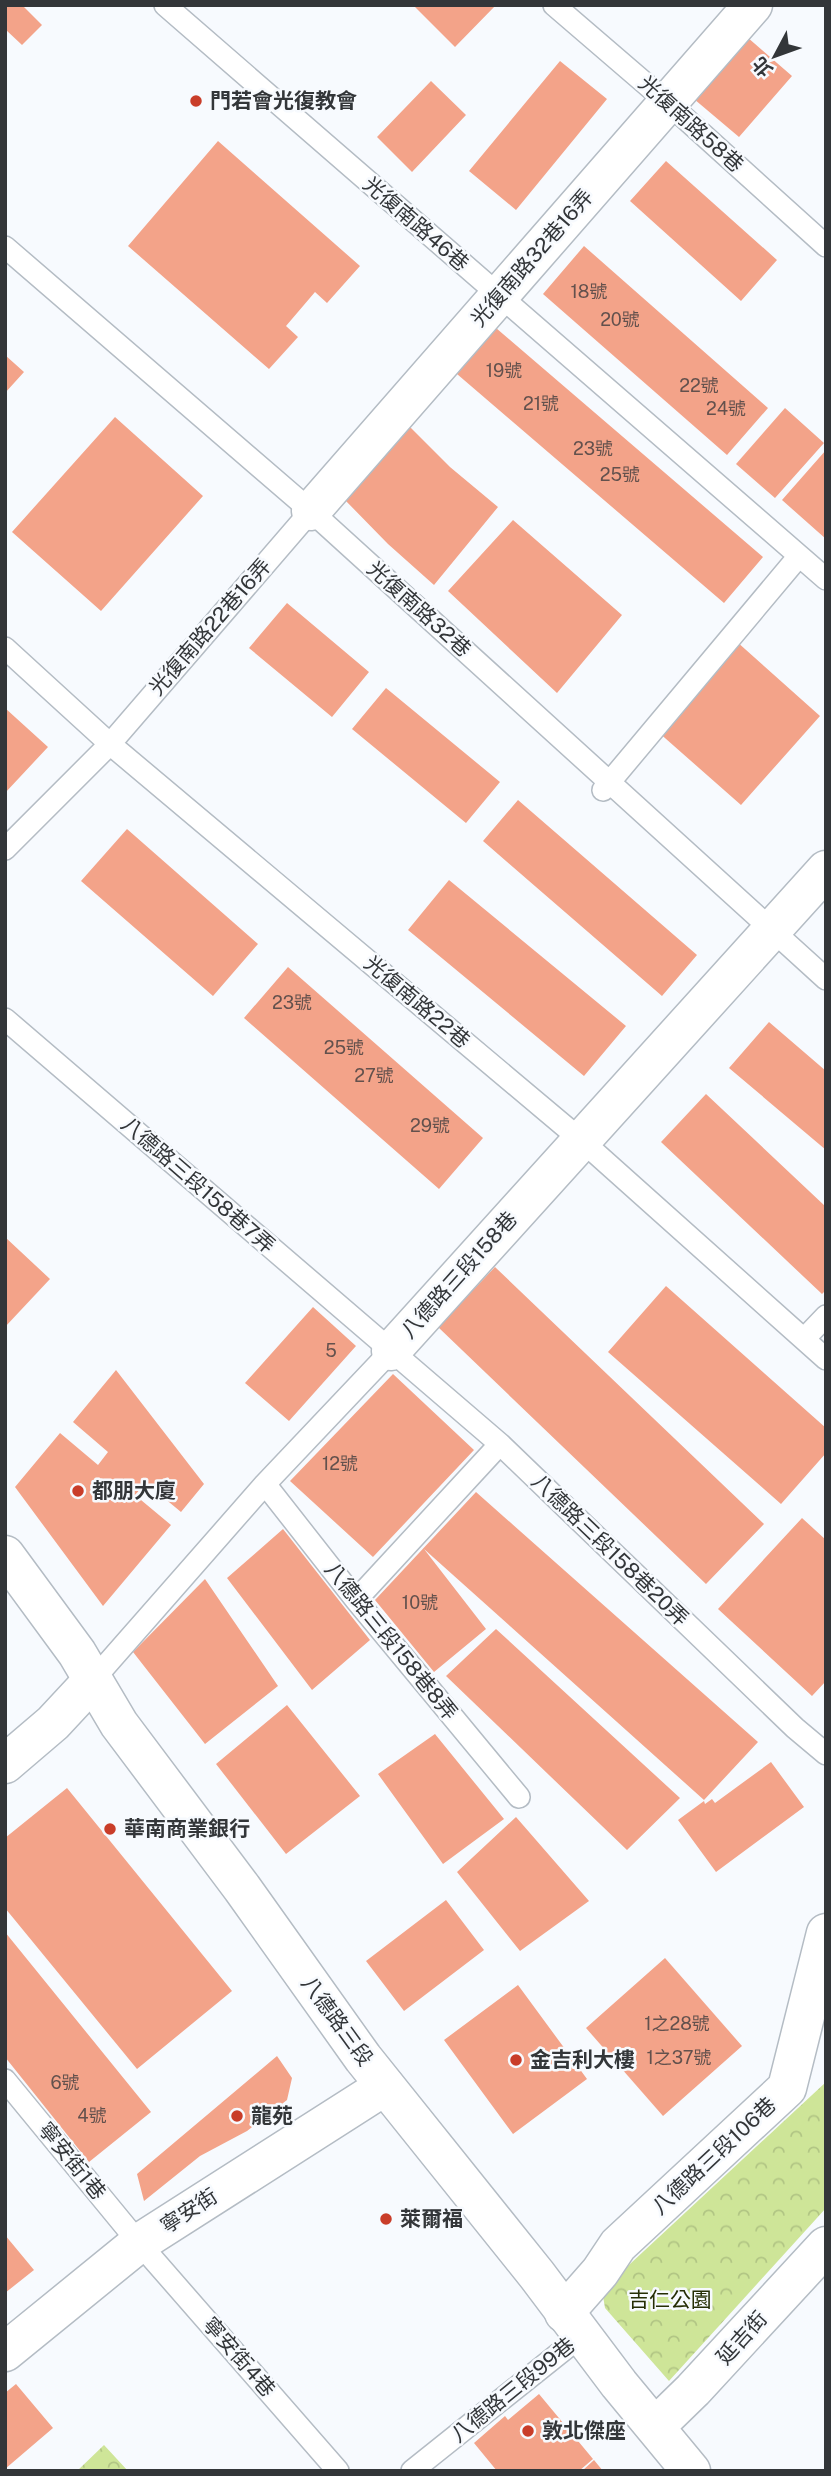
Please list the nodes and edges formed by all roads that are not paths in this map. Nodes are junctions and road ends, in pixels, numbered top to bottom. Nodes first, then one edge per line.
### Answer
1 (165, 5) edge
2 (554, 5) edge
3 (753, 5) edge
4 (668, 103) junction
5 (826, 246) edge
6 (5, 247) edge
7 (499, 295) junction
8 (310, 511) junction
9 (799, 556) junction
10 (826, 579) edge
11 (5, 648) edge
12 (110, 744) junction
13 (607, 787) junction
14 (5, 849) edge
15 (826, 870) edge
16 (772, 930) junction
17 (826, 979) edge
18 (5, 1019) edge
19 (581, 1140) junction
20 (826, 1316) edge
21 (804, 1339) junction
22 (391, 1351) junction
23 (826, 1359) edge
24 (500, 1444) junction
25 (265, 1484) junction
26 (5, 1555) edge
27 (356, 1600) junction
28 (93, 1680) junction
29 (826, 1754) edge
30 (5, 1764) edge
31 (519, 1797) dead end
32 (826, 1933) edge
33 (5, 2080) edge
34 (385, 2086) junction
35 (139, 2243) junction
36 (826, 2246) edge
37 (573, 2325) junction
38 (5, 2352) edge
39 (655, 2427) junction
40 (338, 2471) edge
41 (412, 2471) edge
42 (691, 2471) edge

1 - 7 lane, 光復南路46巷
2 - 4 lane, 光復南路58巷
3 - 4 street, 光復南路32巷16弄
4 - 5 lane, 光復南路58巷
4 - 7 street, 光復南路32巷16弄
6 - 8 lane, 光復南路32巷
7 - 8 street, 光復南路32巷16弄
7 - 9 lane, 光復南路46巷
8 - 12 lane, 光復南路22巷16弄
8 - 13 lane, 光復南路32巷
9 - 10 lane, 光復南路46巷
9 - 13 lane
11 - 12 lane, 光復南路22巷
12 - 14 lane, 光復南路22巷16弄
12 - 19 lane, 光復南路22巷
13 - 16 lane, 光復南路32巷
15 - 16 street, 八德路三段158巷
16 - 17 lane, 光復南路32巷
16 - 19 street, 八德路三段158巷
18 - 22 lane, 八德路三段158巷7弄
19 - 21 lane, 光復南路22巷
19 - 22 street, 八德路三段158巷
20 - 21 lane
21 - 23 lane, 光復南路22巷
22 - 24 lane, 八德路三段158巷20弄
22 - 25 lane, 八德路三段158巷
24 - 27 lane
24 - 29 lane, 八德路三段158巷20弄
25 - 27 lane, 八德路三段158巷8弄
25 - 28 lane, 八德路三段158巷
26 - 28 street, 八德路三段
27 - 31 lane, 八德路三段158巷8弄
28 - 30 street
28 - 34 street, 八德路三段
32 - 37 street, 八德路三段106巷
33 - 35 lane, 寧安街1巷
34 - 35 street, 寧安街
34 - 37 street, 八德路三段
35 - 38 street, 寧安街
35 - 40 lane, 寧安街4巷
36 - 39 street, 延吉街
37 - 39 street, 八德路三段
37 - 41 lane, 八德路三段99巷
39 - 42 street, 八德路三段

